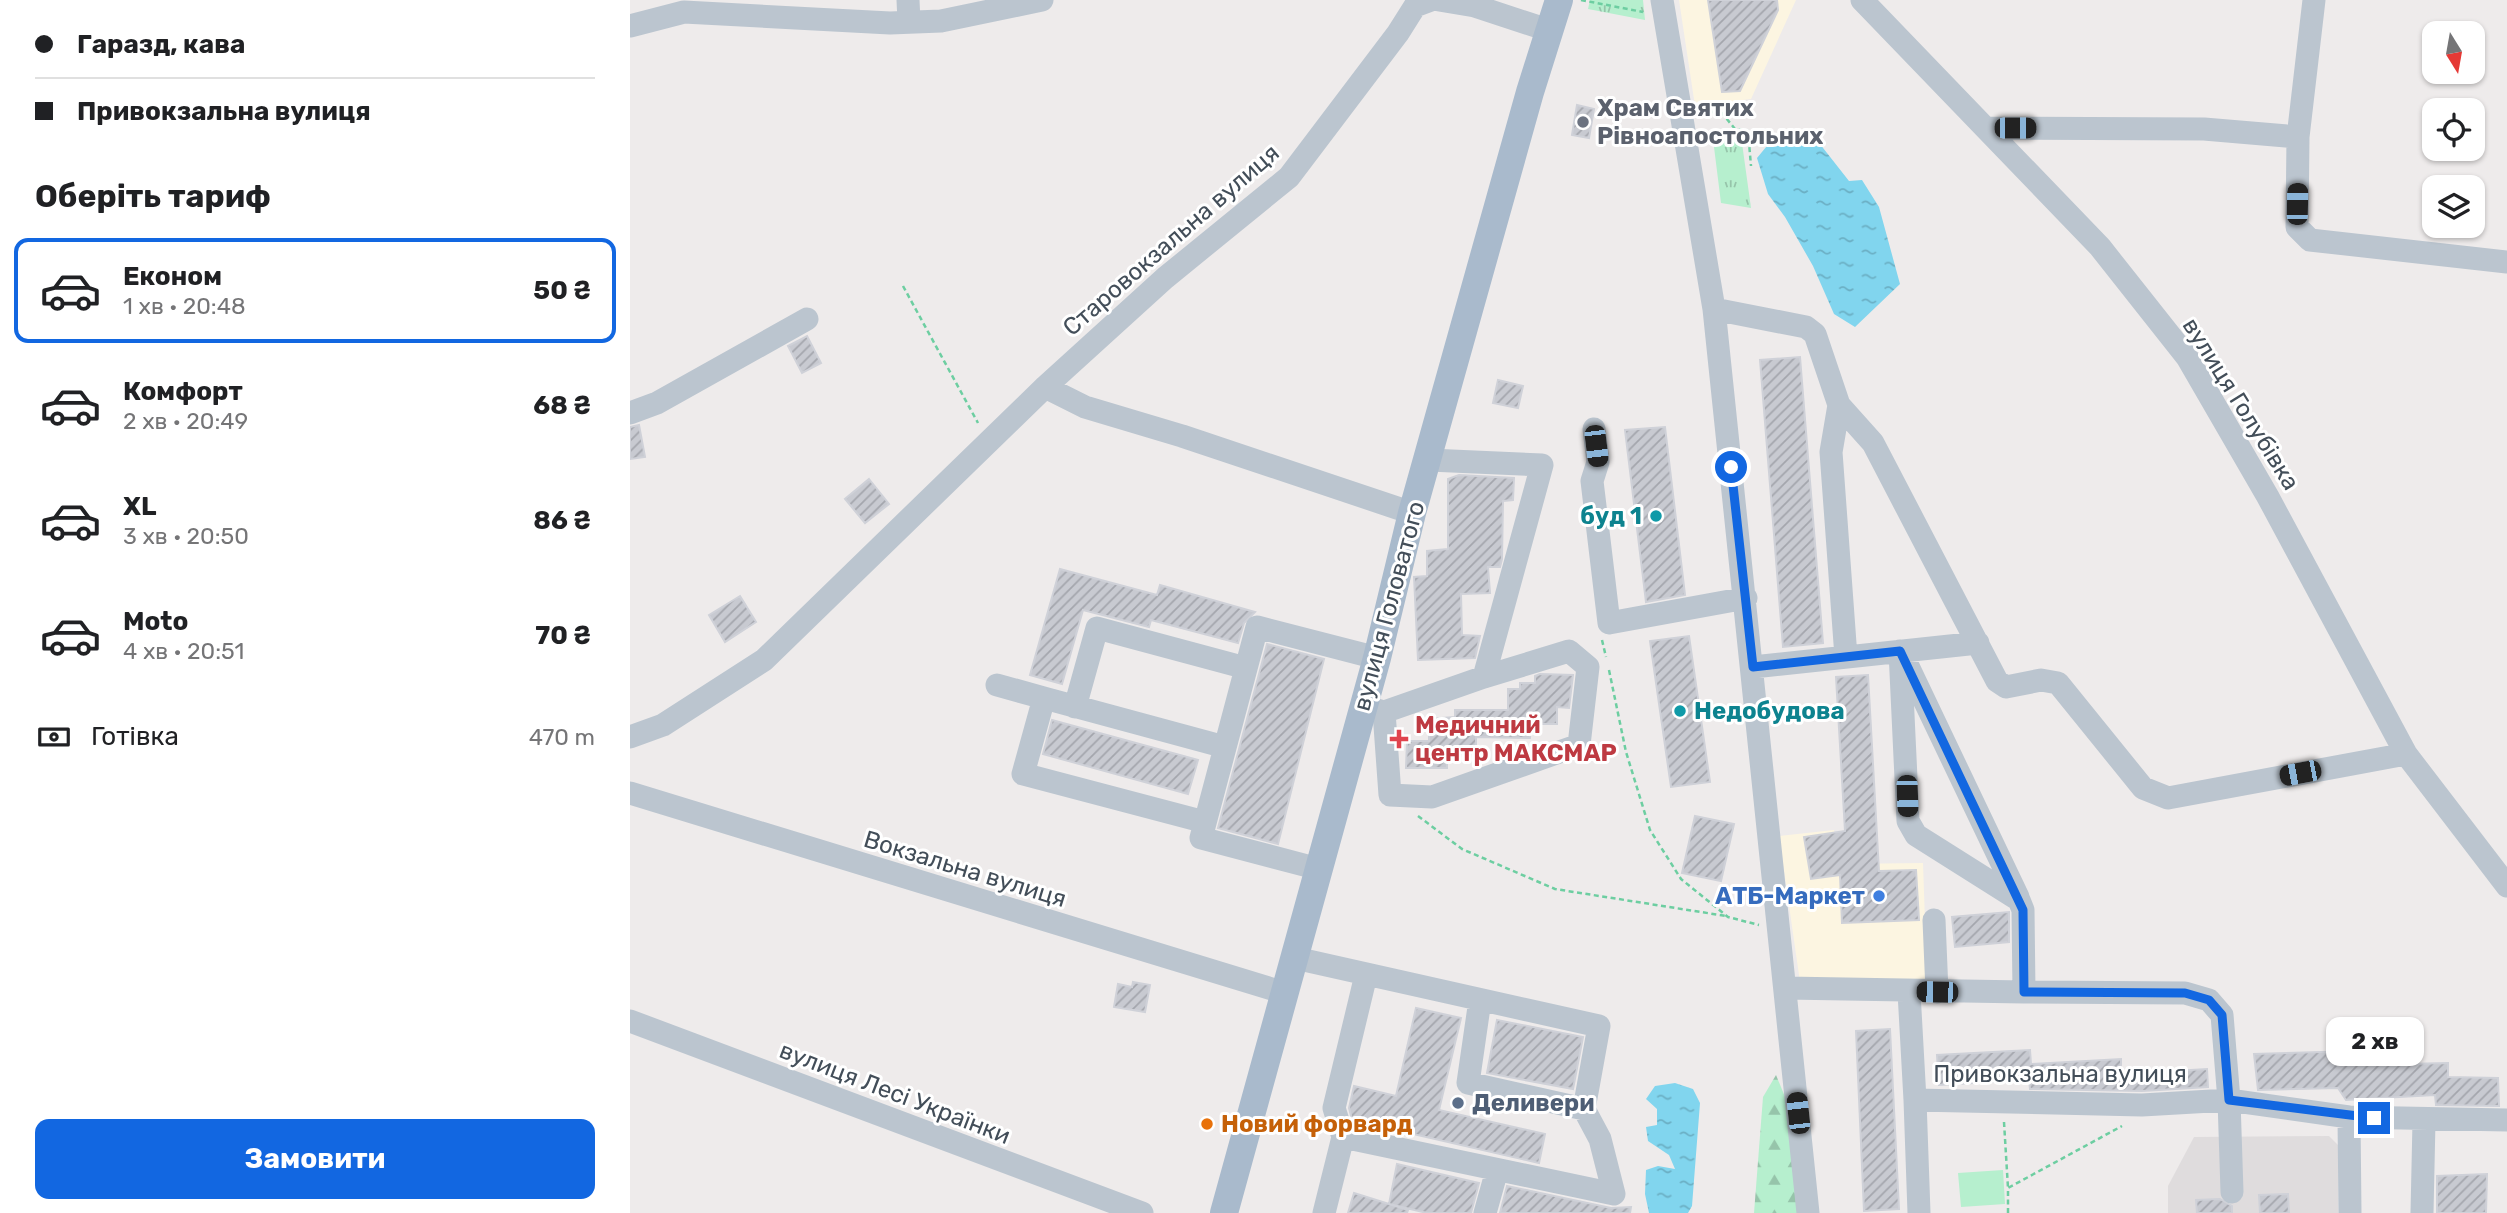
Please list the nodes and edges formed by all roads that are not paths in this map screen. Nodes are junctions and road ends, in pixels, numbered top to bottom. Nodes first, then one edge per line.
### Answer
1 (1042, 0) edge
2 (1439, 0) edge
3 (1559, 0) edge
4 (1862, 0) edge
5 (2314, 0) edge
6 (1417, 2) edge
7 (1655, 6) edge
8 (668, 8) edge
9 (908, 11) edge
10 (630, 26) edge
11 (1550, 31) junction
12 (1988, 128) junction
13 (2298, 137) junction
14 (2507, 262) edge
15 (1714, 309) junction
16 (807, 319) dead end
17 (1045, 387) junction
18 (1839, 405) junction
19 (630, 413) edge
20 (1594, 429) dead end
21 (1429, 460) junction
22 (1412, 513) junction
23 (1746, 598) junction
24 (1978, 643) junction
25 (1900, 651) junction
26 (1846, 657) junction
27 (1377, 658) junction
28 (1753, 667) junction
29 (1246, 668) junction
30 (1484, 677) junction
31 (997, 685) dead end
32 (1044, 698) junction
33 (1074, 706) junction
34 (1373, 709) junction
35 (630, 737) edge
36 (1225, 747) junction
37 (2406, 754) junction
38 (630, 793) edge
39 (1205, 822) junction
40 (1319, 869) junction
41 (2505, 882) edge
42 (2019, 900) junction
43 (1934, 920) dead end
44 (1295, 958) junction
45 (1366, 975) junction
46 (1786, 988) junction
47 (1909, 992) junction
48 (1937, 992) junction
49 (2024, 992) junction
50 (1285, 993) junction
51 (1480, 1000) junction
52 (630, 1021) edge
53 (1915, 1100) junction
54 (2229, 1100) junction
55 (1584, 1109) junction
56 (2349, 1117) junction
57 (2507, 1120) edge
58 (2424, 1121) junction
59 (1343, 1138) junction
60 (1497, 1170) junction
61 (2232, 1192) dead end
62 (1142, 1213) edge
63 (1224, 1213) edge
64 (1324, 1213) edge
65 (1485, 1213) edge
66 (1808, 1213) edge
67 (1919, 1213) edge
68 (2350, 1213) edge
69 (2422, 1213) edge

1 - 9 street
2 - 11 street
3 - 11 main road, вулиця Головатого
4 - 12 street, вулиця Голубівка
5 - 13 street
6 - 17 street, Старовокзальна вулиця
7 - 15 street
8 - 9 street
8 - 10 street
11 - 21 main road, вулиця Головатого
12 - 13 street
12 - 37 street, вулиця Голубівка
13 - 14 street
15 - 18 street
15 - 23 street
16 - 19 street
17 - 22 street
17 - 35 street, Старовокзальна вулиця
18 - 24 street
18 - 26 street
20 - 23 street
21 - 22 main road, вулиця Головатого
21 - 30 street
22 - 27 main road, вулиця Головатого
23 - 28 street
24 - 25 street
24 - 37 street
25 - 26 street
25 - 42 street
25 - 42 street
26 - 28 street
27 - 29 street
27 - 34 main road, вулиця Головатого
28 - 46 street
29 - 33 street
29 - 36 street
30 - 34 street
30 - 34 street
31 - 32 street
32 - 33 street
32 - 39 street
33 - 36 street
34 - 40 main road, вулиця Головатого
36 - 39 street
37 - 41 street, вулиця Голубівка
38 - 50 street, Вокзальна вулиця
39 - 40 street
40 - 44 main road, вулиця Головатого
42 - 49 street
43 - 48 street
44 - 45 street
44 - 50 main road, вулиця Головатого
45 - 51 street
45 - 59 street
46 - 47 street
46 - 66 street
47 - 48 street
47 - 53 street, Привокзальна вулиця
48 - 49 street
49 - 54 street
50 - 63 main road, вулиця Головатого
51 - 55 street
51 - 55 street
52 - 62 street, вулиця Лесі Українки
53 - 54 street, Привокзальна вулиця
53 - 67 street
54 - 56 street, Привокзальна вулиця
54 - 61 street
55 - 60 street
56 - 58 street, Привокзальна вулиця
56 - 68 street
57 - 58 street, Привокзальна вулиця
58 - 69 street
59 - 60 street
59 - 64 street
60 - 65 street

